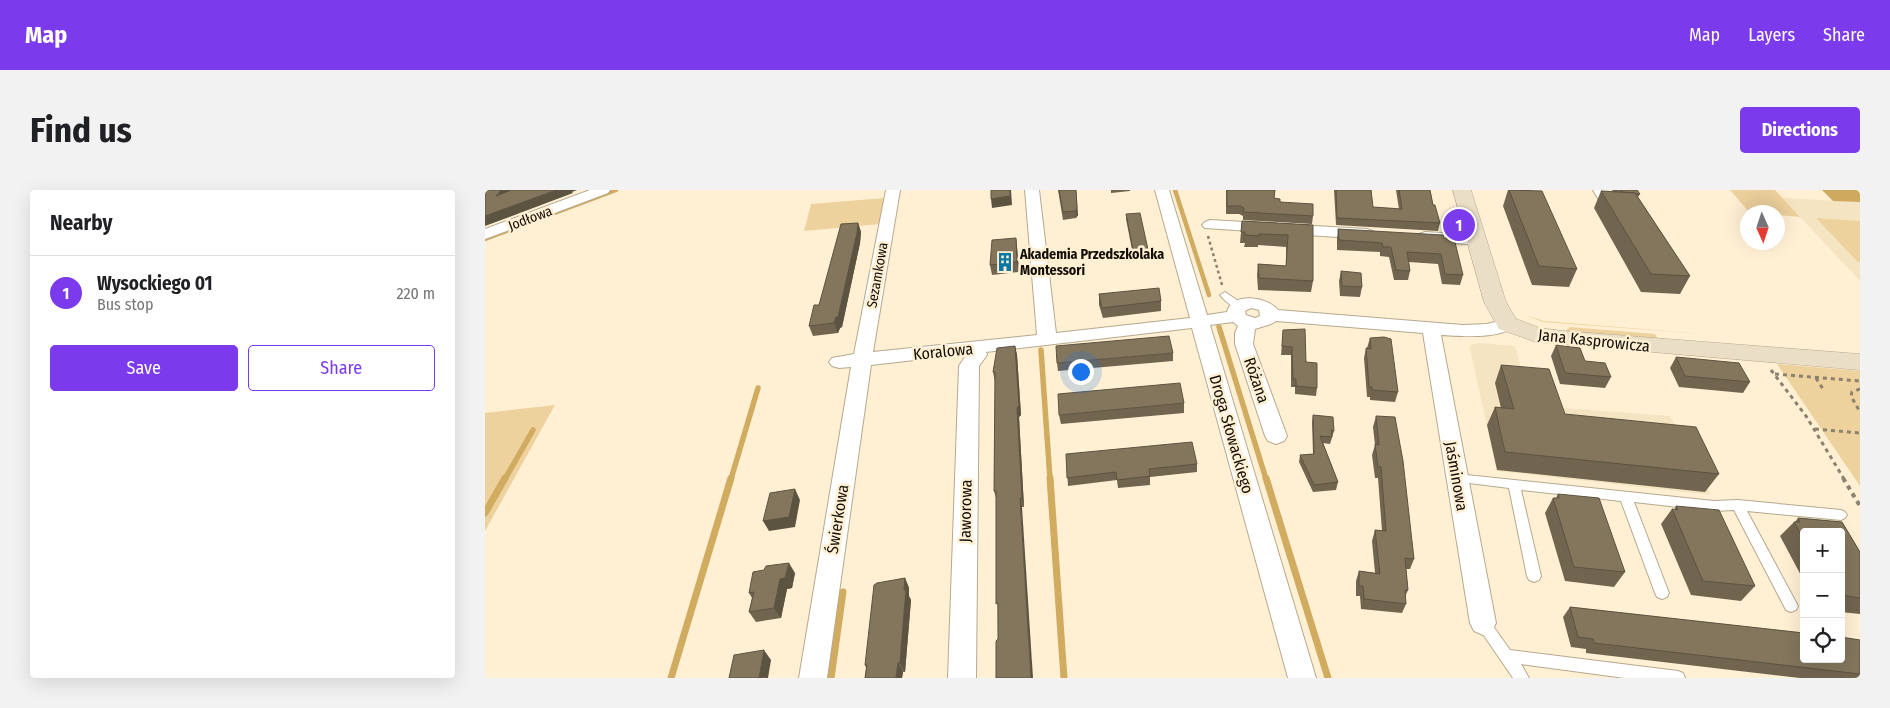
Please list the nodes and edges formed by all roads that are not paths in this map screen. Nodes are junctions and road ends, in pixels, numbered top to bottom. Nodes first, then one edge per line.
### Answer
1 (603, 190) edge
2 (893, 190) edge
3 (1032, 190) edge
4 (1162, 190) edge
5 (1462, 190) edge
6 (1597, 190) edge
7 (1605, 203) edge
8 (1209, 224) road end
9 (485, 234) edge
10 (1377, 234) edge
11 (1407, 236) edge
12 (1477, 240) junction
13 (1225, 295) road end
14 (1242, 315) junction
15 (1199, 322) junction
16 (1507, 324) junction
17 (1431, 328) junction
18 (1047, 339) junction
19 (977, 347) junction
20 (851, 361) junction
21 (1860, 362) edge
22 (1277, 436) dead end
23 (1457, 478) junction
24 (1513, 484) junction
25 (1626, 497) junction
26 (1738, 505) junction
27 (1841, 516) dead end
28 (1534, 576) dead end
29 (1662, 593) dead end
30 (1791, 606) dead end
31 (1483, 623) joint
32 (1507, 656) junction
33 (813, 678) edge
34 (962, 678) edge
35 (1302, 678) edge
36 (1523, 678) edge
37 (1678, 678) edge

1 - 9 street, Jodłowa
2 - 20 street, Sezamkowa
3 - 18 street
4 - 15 street, Droga Słowackiego
5 - 12 street
6 - 7 lane
8 - 10 street
11 - 12 street
12 - 16 street
13 - 14 lane
14 - 15 street
14 - 17 street
14 - 22 street, Różana
15 - 18 street, Koralowa
15 - 35 street, Droga Słowackiego
16 - 17 street
16 - 21 street, Jana Kasprowicza
17 - 23 street, Jaśminowa
18 - 19 street, Koralowa
19 - 20 street, Koralowa
19 - 34 street, Jaworowa
20 - 33 street, Świerkowa
23 - 24 lane
23 - 31 street, Jaśminowa
24 - 25 lane
24 - 28 lane
25 - 26 lane
25 - 29 lane
26 - 27 lane
26 - 30 lane
31 - 32 lane
32 - 36 lane
32 - 37 lane

